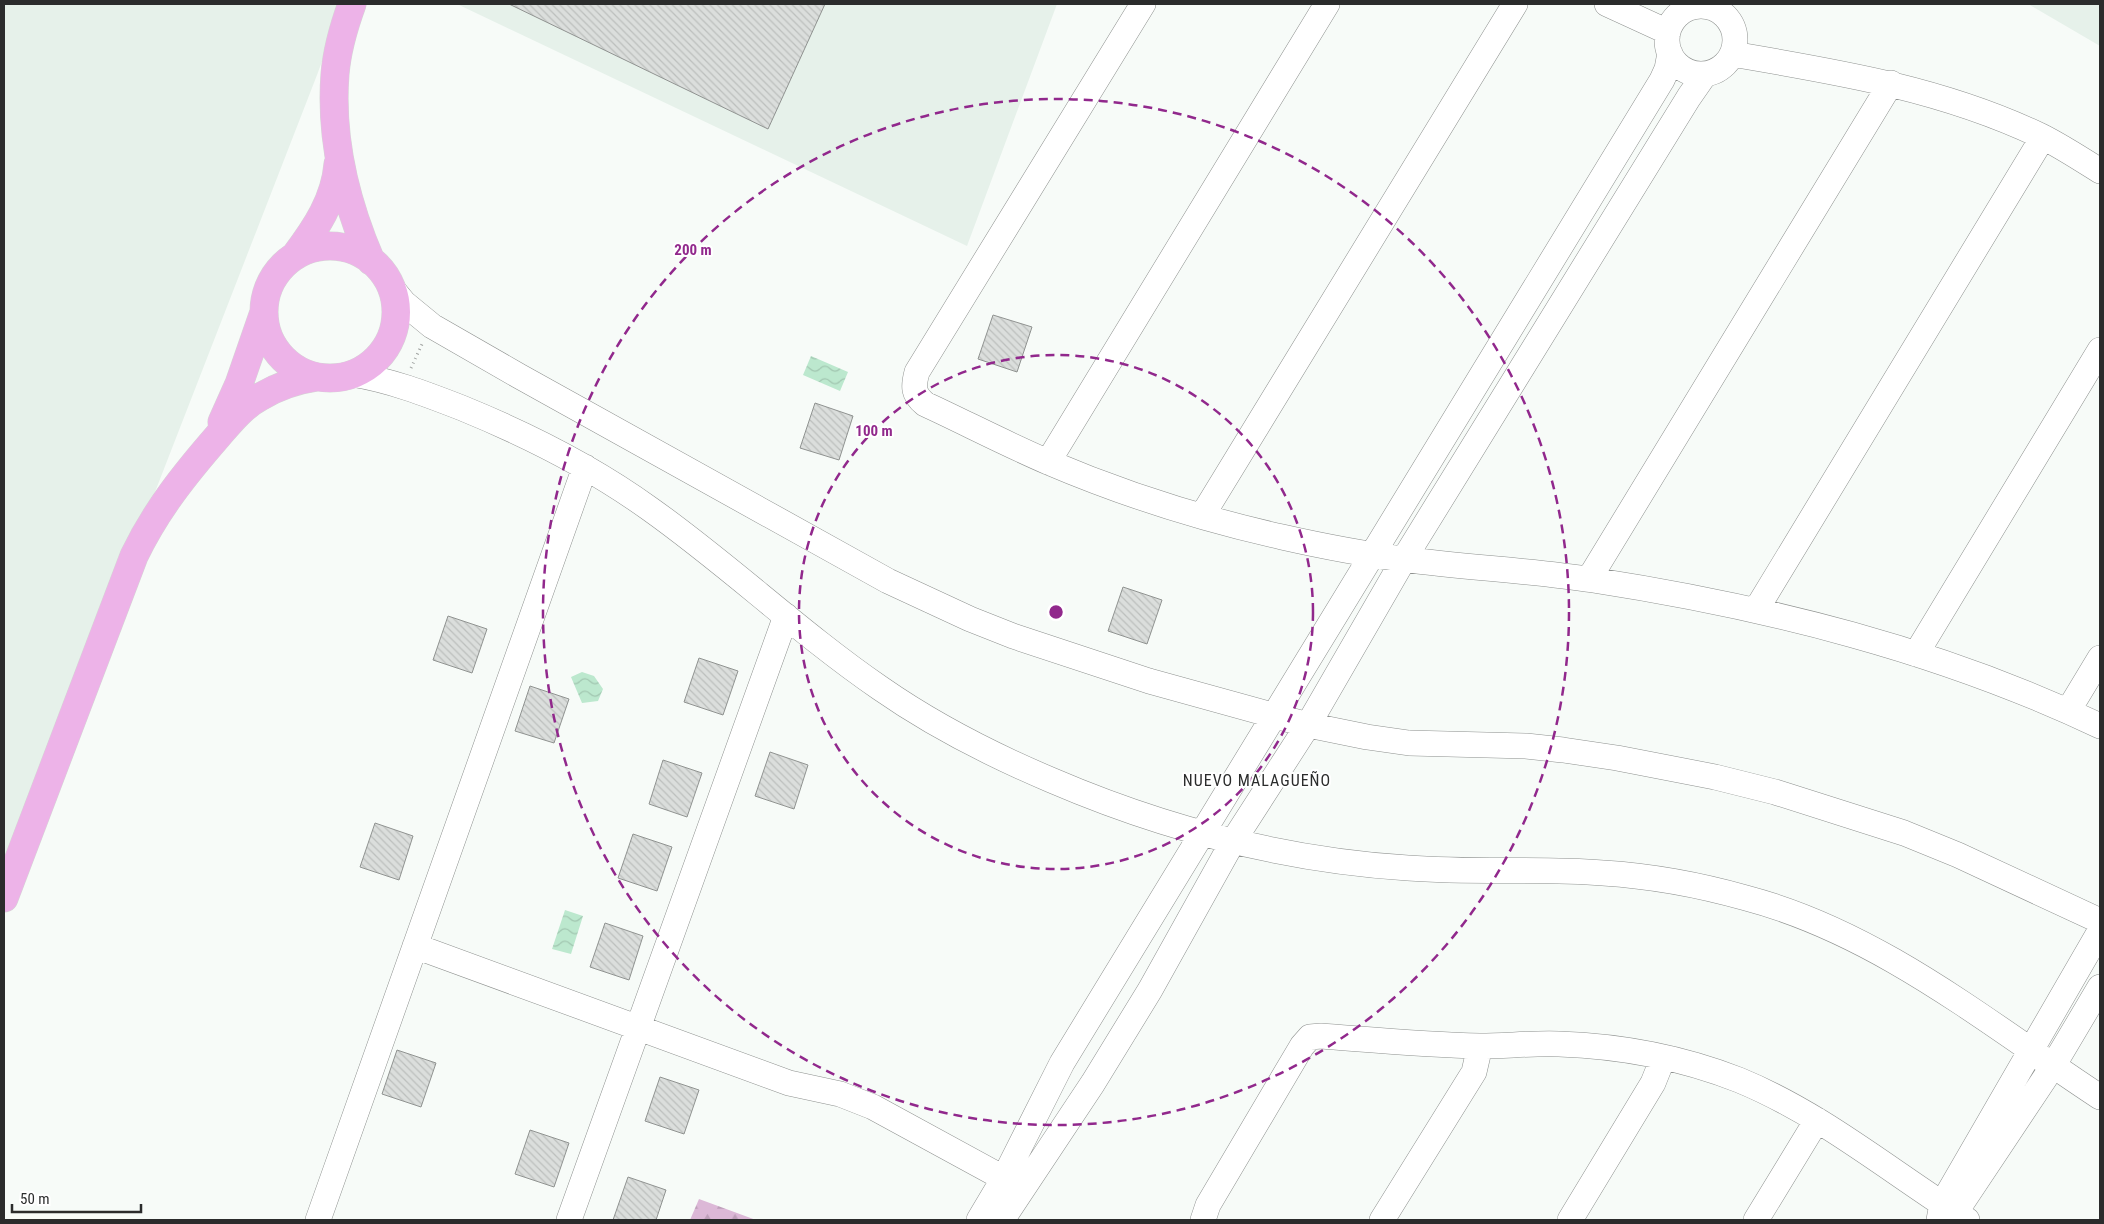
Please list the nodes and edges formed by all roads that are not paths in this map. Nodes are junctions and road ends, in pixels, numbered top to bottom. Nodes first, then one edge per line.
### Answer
1 (352, 4) edge
2 (1143, 4) edge
3 (1327, 4) edge
4 (1516, 4) edge
5 (1607, 4) edge
6 (1669, 42) junction
7 (1732, 54) junction
8 (1705, 74) junction
9 (1891, 83) junction
10 (2043, 137) junction
11 (339, 152) junction
12 (2100, 171) edge
13 (295, 256) junction
14 (371, 261) junction
15 (390, 286) junction
16 (264, 312) junction
17 (2100, 350) edge
18 (351, 374) junction
19 (317, 377) junction
20 (207, 449) junction
21 (1048, 462) junction
22 (585, 467) junction
23 (1202, 516) junction
24 (1371, 554) junction
25 (1404, 559) junction
26 (1589, 579) junction
27 (1756, 610) junction
28 (786, 616) junction
29 (1916, 654) junction
30 (2100, 658) edge
31 (2068, 711) junction
32 (1274, 716) junction
33 (1308, 725) junction
34 (2100, 726) edge
35 (1203, 835) junction
36 (1232, 843) junction
37 (4, 898) edge
38 (2100, 921) edge
39 (2100, 931) edge
40 (415, 946) junction
41 (2100, 987) edge
42 (637, 1027) junction
43 (1480, 1046) junction
44 (2031, 1049) junction
45 (1663, 1058) junction
46 (2054, 1066) junction
47 (2100, 1097) edge
48 (1817, 1120) junction
49 (1013, 1184) junction
50 (1950, 1216) edge
51 (318, 1220) edge
52 (569, 1220) edge
53 (978, 1220) edge
54 (1002, 1220) edge
55 (1203, 1220) edge
56 (1382, 1220) edge
57 (1570, 1220) edge
58 (1756, 1220) edge

1 - 11 main road
2 - 21 street
3 - 21 street
4 - 23 street
5 - 6 street
6 - 7 street
6 - 8 street
6 - 24 street
7 - 8 street
7 - 9 street
8 - 25 street
9 - 10 street
9 - 26 street
10 - 12 street
10 - 27 street
11 - 13 main road
11 - 14 main road
13 - 14 main road
13 - 16 main road
14 - 15 main road
15 - 18 main road
15 - 32 street
16 - 19 main road
16 - 20 main road
17 - 29 street
18 - 19 main road
18 - 22 street
19 - 20 main road
20 - 37 main road
21 - 23 street
22 - 28 street
22 - 40 street
23 - 24 street
24 - 25 street
24 - 32 street
25 - 26 street
25 - 33 street
26 - 27 street
27 - 29 street
28 - 35 street
28 - 42 street
29 - 31 street
30 - 31 street
31 - 34 street
32 - 33 street
32 - 35 street
33 - 36 street
33 - 38 street
35 - 36 street
35 - 49 street
36 - 44 street
36 - 49 street
39 - 44 street
40 - 42 street
40 - 51 street
41 - 46 street
42 - 49 street
42 - 52 street
43 - 45 street
43 - 55 street
43 - 56 street
44 - 46 street
44 - 50 street
45 - 48 street
45 - 57 street
46 - 47 street
46 - 50 street
48 - 50 street
48 - 58 street
49 - 53 street
49 - 54 street

